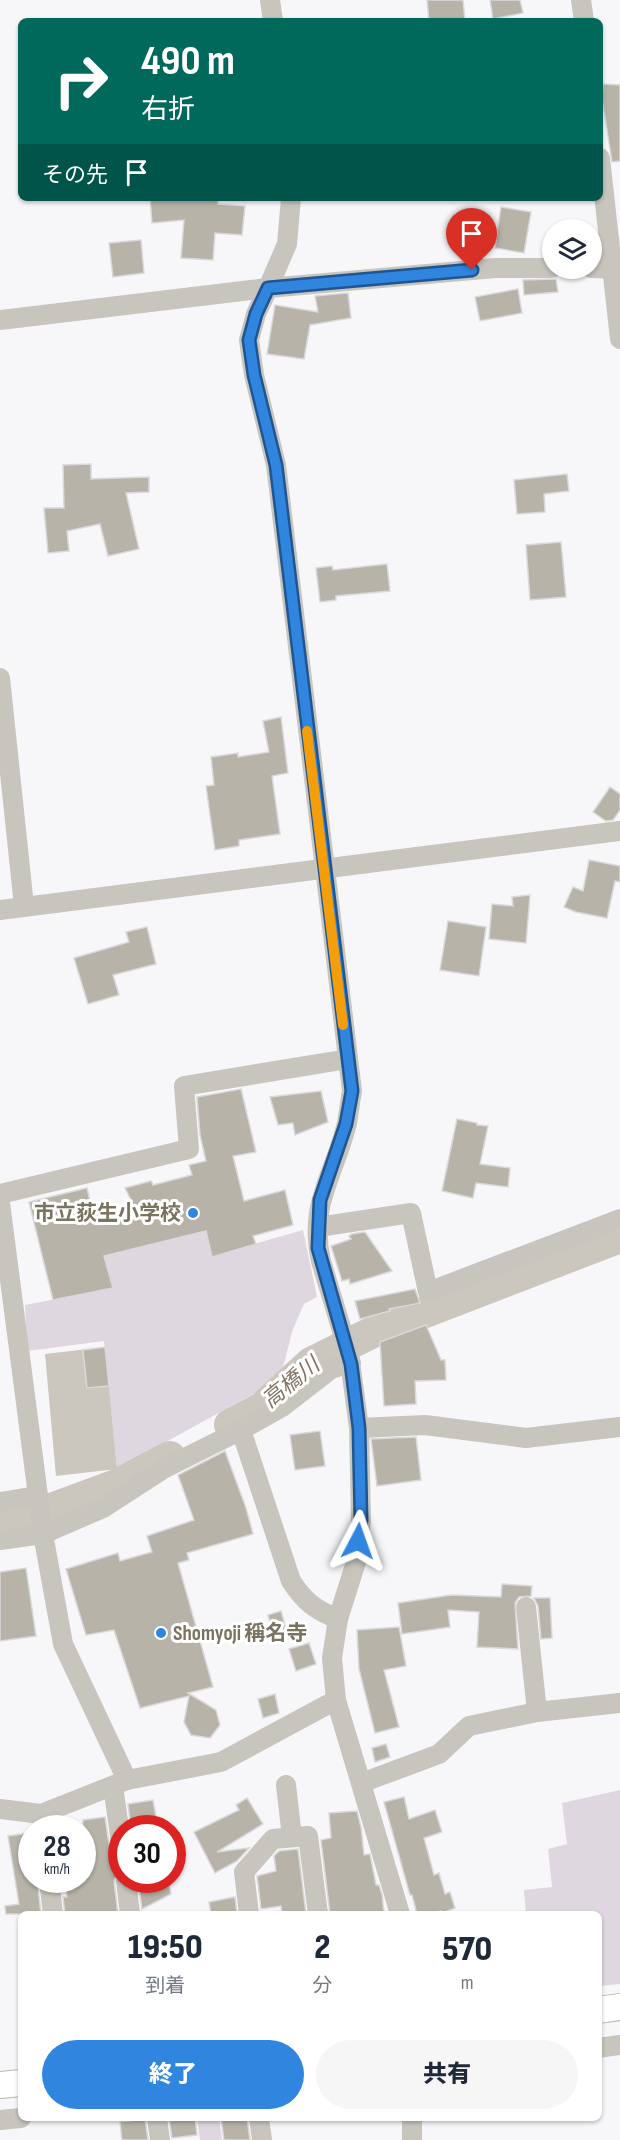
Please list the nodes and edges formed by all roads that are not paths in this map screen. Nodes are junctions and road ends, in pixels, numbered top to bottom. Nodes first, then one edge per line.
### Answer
1 (270, 0) edge
2 (581, 0) edge
3 (273, 18) edge
4 (584, 18) edge
5 (603, 179) edge
6 (291, 201) edge
7 (542, 268) edge
8 (616, 268) edge
9 (268, 288) junction
10 (0, 320) edge
11 (620, 339) edge
12 (0, 678) edge
13 (620, 831) edge
14 (323, 869) junction
15 (24, 906) junction
16 (0, 910) edge
17 (348, 1059) junction
18 (0, 1194) edge
19 (0, 1203) edge
20 (620, 1219) edge
21 (318, 1227) junction
22 (3, 1255) edge
23 (351, 1364) junction
24 (620, 1427) edge
25 (359, 1428) junction
26 (241, 1430) junction
27 (38, 1496) junction
28 (0, 1502) edge
29 (43, 1534) junction
30 (0, 1540) edge
31 (526, 1607) dead end
32 (338, 1619) junction
33 (336, 1700) junction
34 (620, 1703) edge
35 (537, 1712) junction
36 (120, 1783) junction
37 (361, 1783) junction
38 (286, 1785) dead end
39 (0, 1809) edge
40 (21, 1815) edge
41 (54, 1815) edge
42 (121, 1815) edge
43 (292, 1837) junction
44 (51, 1893) edge
45 (128, 1893) edge
46 (53, 1911) edge
47 (130, 1911) edge
48 (249, 1911) edge
49 (318, 1911) edge
50 (399, 1911) edge
51 (620, 2007) edge
52 (602, 2009) edge
53 (620, 2045) edge
54 (602, 2047) edge
55 (18, 2083) edge
56 (0, 2085) edge
57 (18, 2118) edge
58 (0, 2120) edge
59 (157, 2121) edge
60 (259, 2121) edge
61 (412, 2121) edge
62 (160, 2140) edge
63 (262, 2140) edge
64 (412, 2140) edge

1 - 3 street
2 - 4 street
5 - 8 street
6 - 9 street
7 - 9 street
8 - 11 street
9 - 10 street
9 - 14 street
12 - 15 street
13 - 14 street
14 - 15 street
14 - 17 street
15 - 16 street
17 - 18 street
17 - 21 street
19 - 22 street
20 - 21 street
21 - 23 street
22 - 27 street
23 - 25 street
23 - 26 street
24 - 25 street
25 - 32 street
26 - 29 street
26 - 32 street
27 - 28 street
27 - 29 street
29 - 30 street
29 - 36 street
31 - 35 street
32 - 33 street
33 - 36 street
33 - 37 street
34 - 35 street
35 - 37 street
36 - 41 street
36 - 42 street
37 - 50 street
38 - 43 street
39 - 40 street
43 - 48 street
43 - 49 street
44 - 46 street
45 - 47 street
51 - 52 main road
53 - 54 street
55 - 56 main road
57 - 58 street
59 - 62 street
60 - 63 street
61 - 64 street

